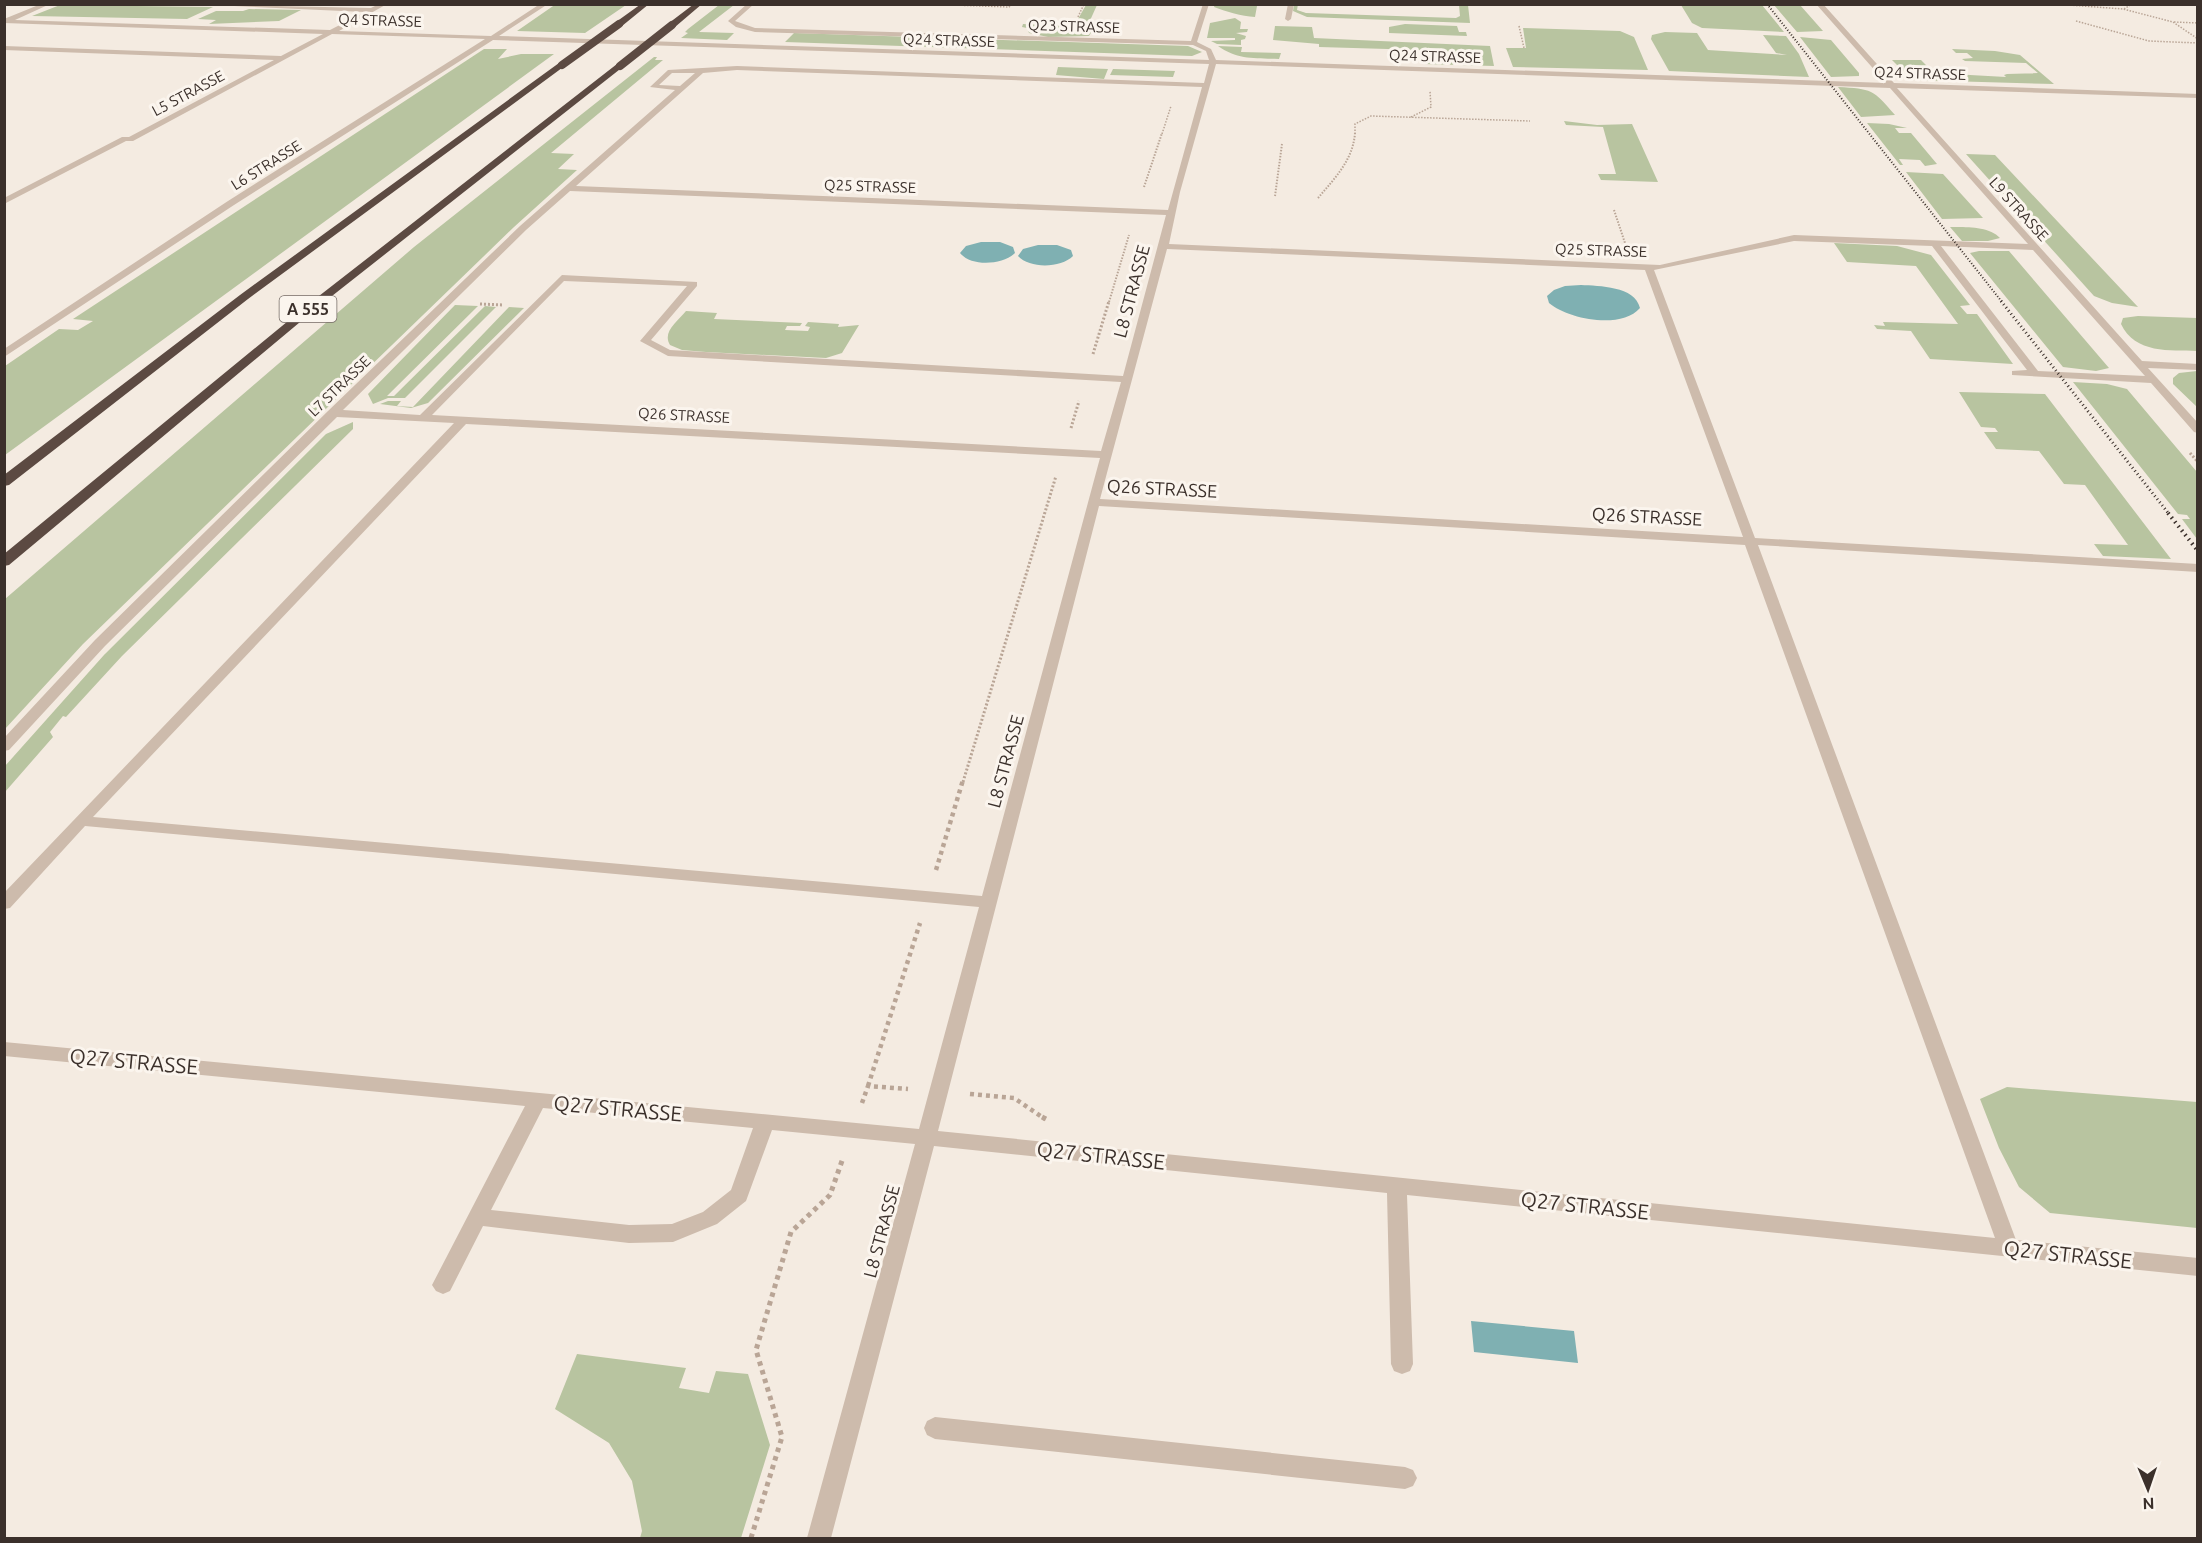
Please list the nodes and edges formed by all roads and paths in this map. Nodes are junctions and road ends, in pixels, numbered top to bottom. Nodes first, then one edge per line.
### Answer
1 (47, 4) edge
2 (193, 4) edge
3 (384, 4) edge
4 (545, 4) edge
5 (646, 4) edge
6 (699, 4) edge
7 (751, 4) edge
8 (926, 4) edge
9 (1011, 4) edge
10 (1206, 4) edge
11 (1291, 4) edge
12 (1820, 4) edge
13 (2055, 4) edge
14 (2132, 4) edge
15 (2123, 9) junction
16 (373, 10) junction
17 (1288, 19) dead end
18 (5, 21) edge
19 (2076, 21) dead end
20 (2173, 22) junction
21 (2198, 23) edge
22 (333, 32) junction
23 (494, 37) junction
24 (2198, 39) edge
25 (575, 40) joint
26 (1194, 43) junction
27 (2198, 43) edge
28 (4, 48) edge
29 (283, 58) junction
30 (1213, 62) junction
31 (1050, 68) junction
32 (1429, 70) junction
33 (700, 71) junction
34 (1178, 84) junction
35 (1205, 85) junction
36 (1891, 86) junction
37 (680, 88) junction
38 (2198, 96) edge
39 (1411, 117) junction
40 (1530, 121) dead end
41 (1282, 144) dead end
42 (567, 188) junction
43 (1275, 196) dead end
44 (1318, 198) dead end
45 (4, 202) edge
46 (1614, 210) dead end
47 (1136, 212) junction
48 (1171, 213) junction
49 (1934, 243) junction
50 (1163, 246) junction
51 (2034, 247) junction
52 (1641, 267) junction
53 (4, 354) edge
54 (2139, 364) junction
55 (2198, 367) edge
56 (2016, 373) dead end
57 (2035, 374) junction
58 (1086, 376) junction
59 (1128, 378) junction
60 (2153, 380) junction
61 (332, 413) junction
62 (423, 418) junction
63 (463, 420) junction
64 (2198, 430) edge
65 (1063, 452) junction
66 (1106, 455) junction
67 (4, 482) edge
68 (1094, 502) junction
69 (1751, 541) junction
70 (4, 562) edge
71 (2198, 568) edge
72 (4, 747) edge
73 (82, 821) junction
74 (928, 895) junction
75 (988, 902) junction
76 (4, 904) edge
77 (4, 1049) edge
78 (868, 1086) dead end
79 (537, 1100) junction
80 (765, 1122) junction
81 (926, 1137) junction
82 (1397, 1185) junction
83 (477, 1217) junction
84 (2009, 1248) junction
85 (2198, 1267) edge
86 (443, 1285) dead end
87 (1402, 1364) dead end
88 (935, 1428) dead end
89 (1405, 1478) dead end
90 (819, 1539) edge

1 - 18 lane
2 - 16 lane
3 - 16 lane, L5 STRASSE
4 - 23 lane, L6 STRASSE
5 - 67 highway, A 555, bridge
6 - 70 highway, A 555, bridge
7 - 26 lane, Q23 STRASSE
8 - 9 path
10 - 26 lane
11 - 17 lane
12 - 36 lane, L9 STRASSE
13 - 15 path
14 - 15 path
15 - 20 path
16 - 22 lane, L5 STRASSE
18 - 22 lane, Q4 STRASSE
19 - 27 path
20 - 21 path
20 - 24 path
22 - 23 lane, Q4 STRASSE
22 - 29 lane, L5 STRASSE
23 - 25 lane, Q4 STRASSE
23 - 53 lane, L6 STRASSE
25 - 31 lane, Q24 STRASSE
26 - 30 lane
28 - 29 lane
29 - 45 lane, L5 STRASSE
30 - 31 lane, Q24 STRASSE
30 - 32 lane, Q24 STRASSE
30 - 35 lane, L8 STRASSE
31 - 33 lane, L7 STRASSE
31 - 34 lane
32 - 36 lane, Q24 STRASSE
32 - 39 path
33 - 37 lane, L7 STRASSE
33 - 37 lane
34 - 35 lane
34 - 47 path
35 - 48 lane, L8 STRASSE
36 - 38 lane, Q24 STRASSE
36 - 51 lane, L9 STRASSE
37 - 42 lane, L7 STRASSE
39 - 40 path
39 - 44 path
41 - 43 path
42 - 47 lane, Q25 STRASSE
42 - 61 lane, L7 STRASSE
46 - 52 path
47 - 48 lane, Q25 STRASSE
47 - 58 path
48 - 50 lane, L8 STRASSE
49 - 51 lane, Q25 STRASSE
49 - 52 lane, Q25 STRASSE
49 - 57 lane
50 - 52 lane, Q25 STRASSE
50 - 59 lane, L8 STRASSE
51 - 54 lane, L9 STRASSE
52 - 69 lane
54 - 55 lane
54 - 60 lane, L9 STRASSE
56 - 57 lane
57 - 60 lane
58 - 59 lane
58 - 62 lane
58 - 65 path
59 - 66 lane, L8 STRASSE
60 - 64 lane, L9 STRASSE
61 - 62 lane, Q26 STRASSE
61 - 72 lane, L7 STRASSE
62 - 63 lane, Q26 STRASSE
63 - 65 lane, Q26 STRASSE
63 - 73 lane
65 - 66 lane, Q26 STRASSE
65 - 74 path
66 - 68 lane, L8 STRASSE
68 - 69 lane, Q26 STRASSE
68 - 75 lane, L8 STRASSE
69 - 71 lane, Q26 STRASSE
69 - 84 lane
73 - 74 lane
73 - 76 lane
74 - 75 lane
74 - 78 path
75 - 81 lane, L8 STRASSE
77 - 79 lane, Q27 STRASSE
79 - 80 lane, Q27 STRASSE
79 - 83 lane
80 - 81 lane, Q27 STRASSE
80 - 83 lane
81 - 82 lane, Q27 STRASSE
81 - 90 lane, L8 STRASSE
82 - 84 lane, Q27 STRASSE
82 - 87 lane
83 - 86 lane
84 - 85 lane, Q27 STRASSE
88 - 89 lane

